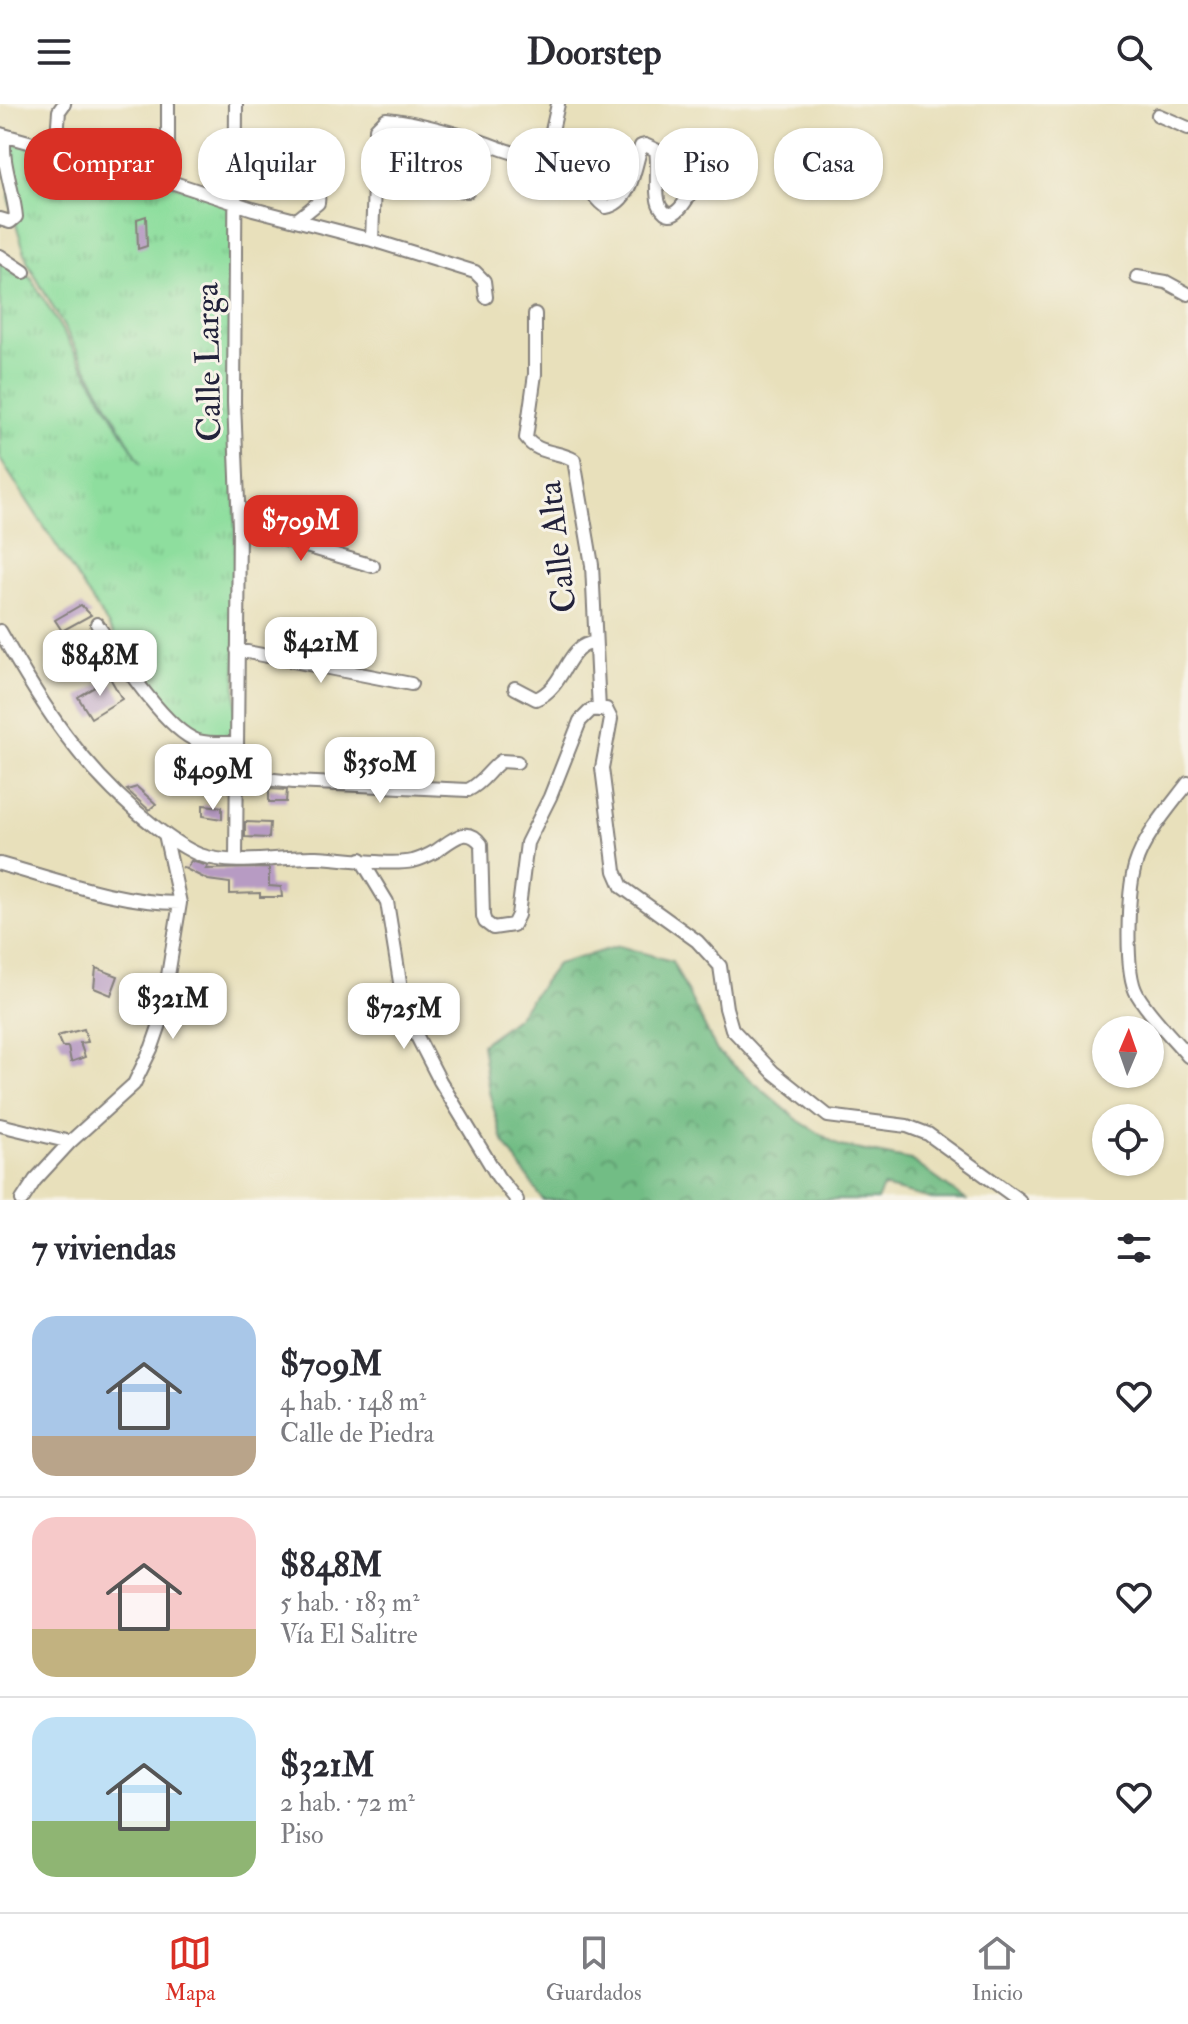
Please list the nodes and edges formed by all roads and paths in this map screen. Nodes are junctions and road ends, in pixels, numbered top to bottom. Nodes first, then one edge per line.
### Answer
1 (64, 104) edge
2 (168, 104) edge
3 (236, 104) edge
4 (558, 104) edge
5 (1158, 115) dead end
6 (58, 128) edge
7 (168, 128) edge
8 (377, 128) edge
9 (431, 128) edge
10 (553, 128) edge
11 (1188, 128) edge
12 (3, 135) edge
13 (24, 141) edge
14 (655, 150) edge
15 (639, 154) edge
16 (182, 185) edge
17 (319, 200) edge
18 (373, 200) edge
19 (599, 200) edge
20 (621, 200) edge
21 (658, 200) edge
22 (687, 200) edge
23 (234, 201) junction
24 (0, 219) edge
25 (298, 219) junction
26 (372, 240) junction
27 (0, 256) edge
28 (24, 272) dead end
29 (1137, 277) dead end
30 (1188, 294) edge
31 (486, 297) dead end
32 (535, 314) dead end
33 (239, 526) junction
34 (373, 566) dead end
35 (97, 624) dead end
36 (0, 631) edge
37 (595, 643) junction
38 (237, 650) junction
39 (411, 684) dead end
40 (515, 688) dead end
41 (599, 710) junction
42 (236, 743) junction
43 (517, 762) dead end
44 (235, 776) junction
45 (1188, 783) edge
46 (165, 834) junction
47 (236, 859) junction
48 (361, 859) junction
49 (0, 864) edge
50 (180, 903) junction
51 (1188, 1056) edge
52 (0, 1125) edge
53 (70, 1142) junction
54 (22, 1200) edge
55 (517, 1200) edge
56 (1019, 1200) edge

1 - 6 street
2 - 7 street
3 - 23 street, Calle Larga
4 - 10 street
5 - 11 street
8 - 9 street
12 - 13 street
12 - 24 street
14 - 15 street
16 - 23 street
17 - 25 street
18 - 26 street
19 - 20 street
21 - 22 street
23 - 25 street
23 - 33 street, Calle Larga
25 - 26 street
26 - 31 street
27 - 28 street
29 - 30 street
32 - 37 street, Calle Alta
33 - 34 street
33 - 38 street, Calle Larga
35 - 42 street
36 - 46 street
37 - 40 street
37 - 41 street, Calle Alta
38 - 39 street
38 - 42 street, Calle Larga
41 - 48 street
41 - 56 street, Calle Alta
42 - 44 street, Calle Larga
43 - 44 street
44 - 47 street, Calle Larga
45 - 51 street
46 - 47 street
46 - 50 street
47 - 48 street
48 - 55 street
49 - 50 street
50 - 53 street
52 - 53 street
53 - 54 street

